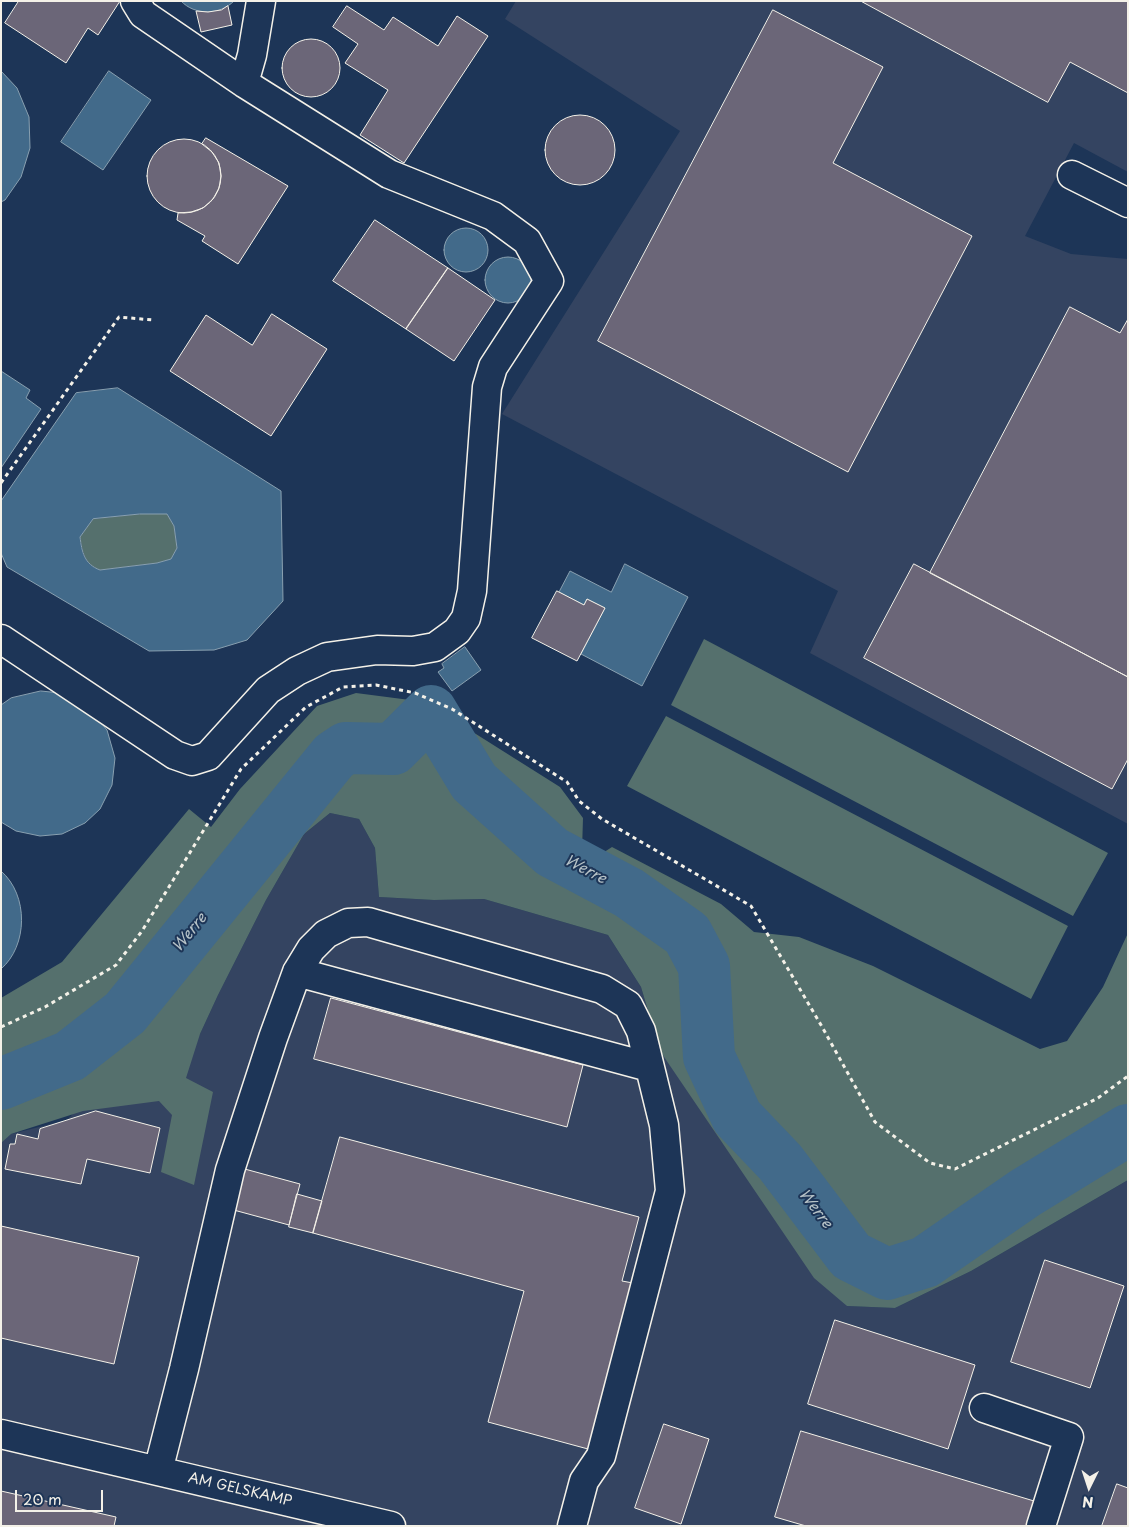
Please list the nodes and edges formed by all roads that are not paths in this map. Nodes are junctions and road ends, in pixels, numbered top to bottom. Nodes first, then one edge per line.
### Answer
1 (135, 1) edge
2 (261, 1) edge
3 (244, 83) junction
4 (1072, 175) dead end
5 (1128, 203) edge
6 (1, 639) edge
7 (297, 972) junction
8 (649, 1067) junction
9 (984, 1408) dead end
10 (1, 1434) edge
11 (158, 1470) junction
12 (391, 1526) edge
13 (572, 1526) edge
14 (1041, 1526) edge

1 - 3 street
2 - 3 street
3 - 6 street
4 - 5 street
7 - 8 street
7 - 8 street
7 - 11 street
8 - 13 street
9 - 14 street
10 - 11 street, AM GELSKAMP
11 - 12 street, AM GELSKAMP

